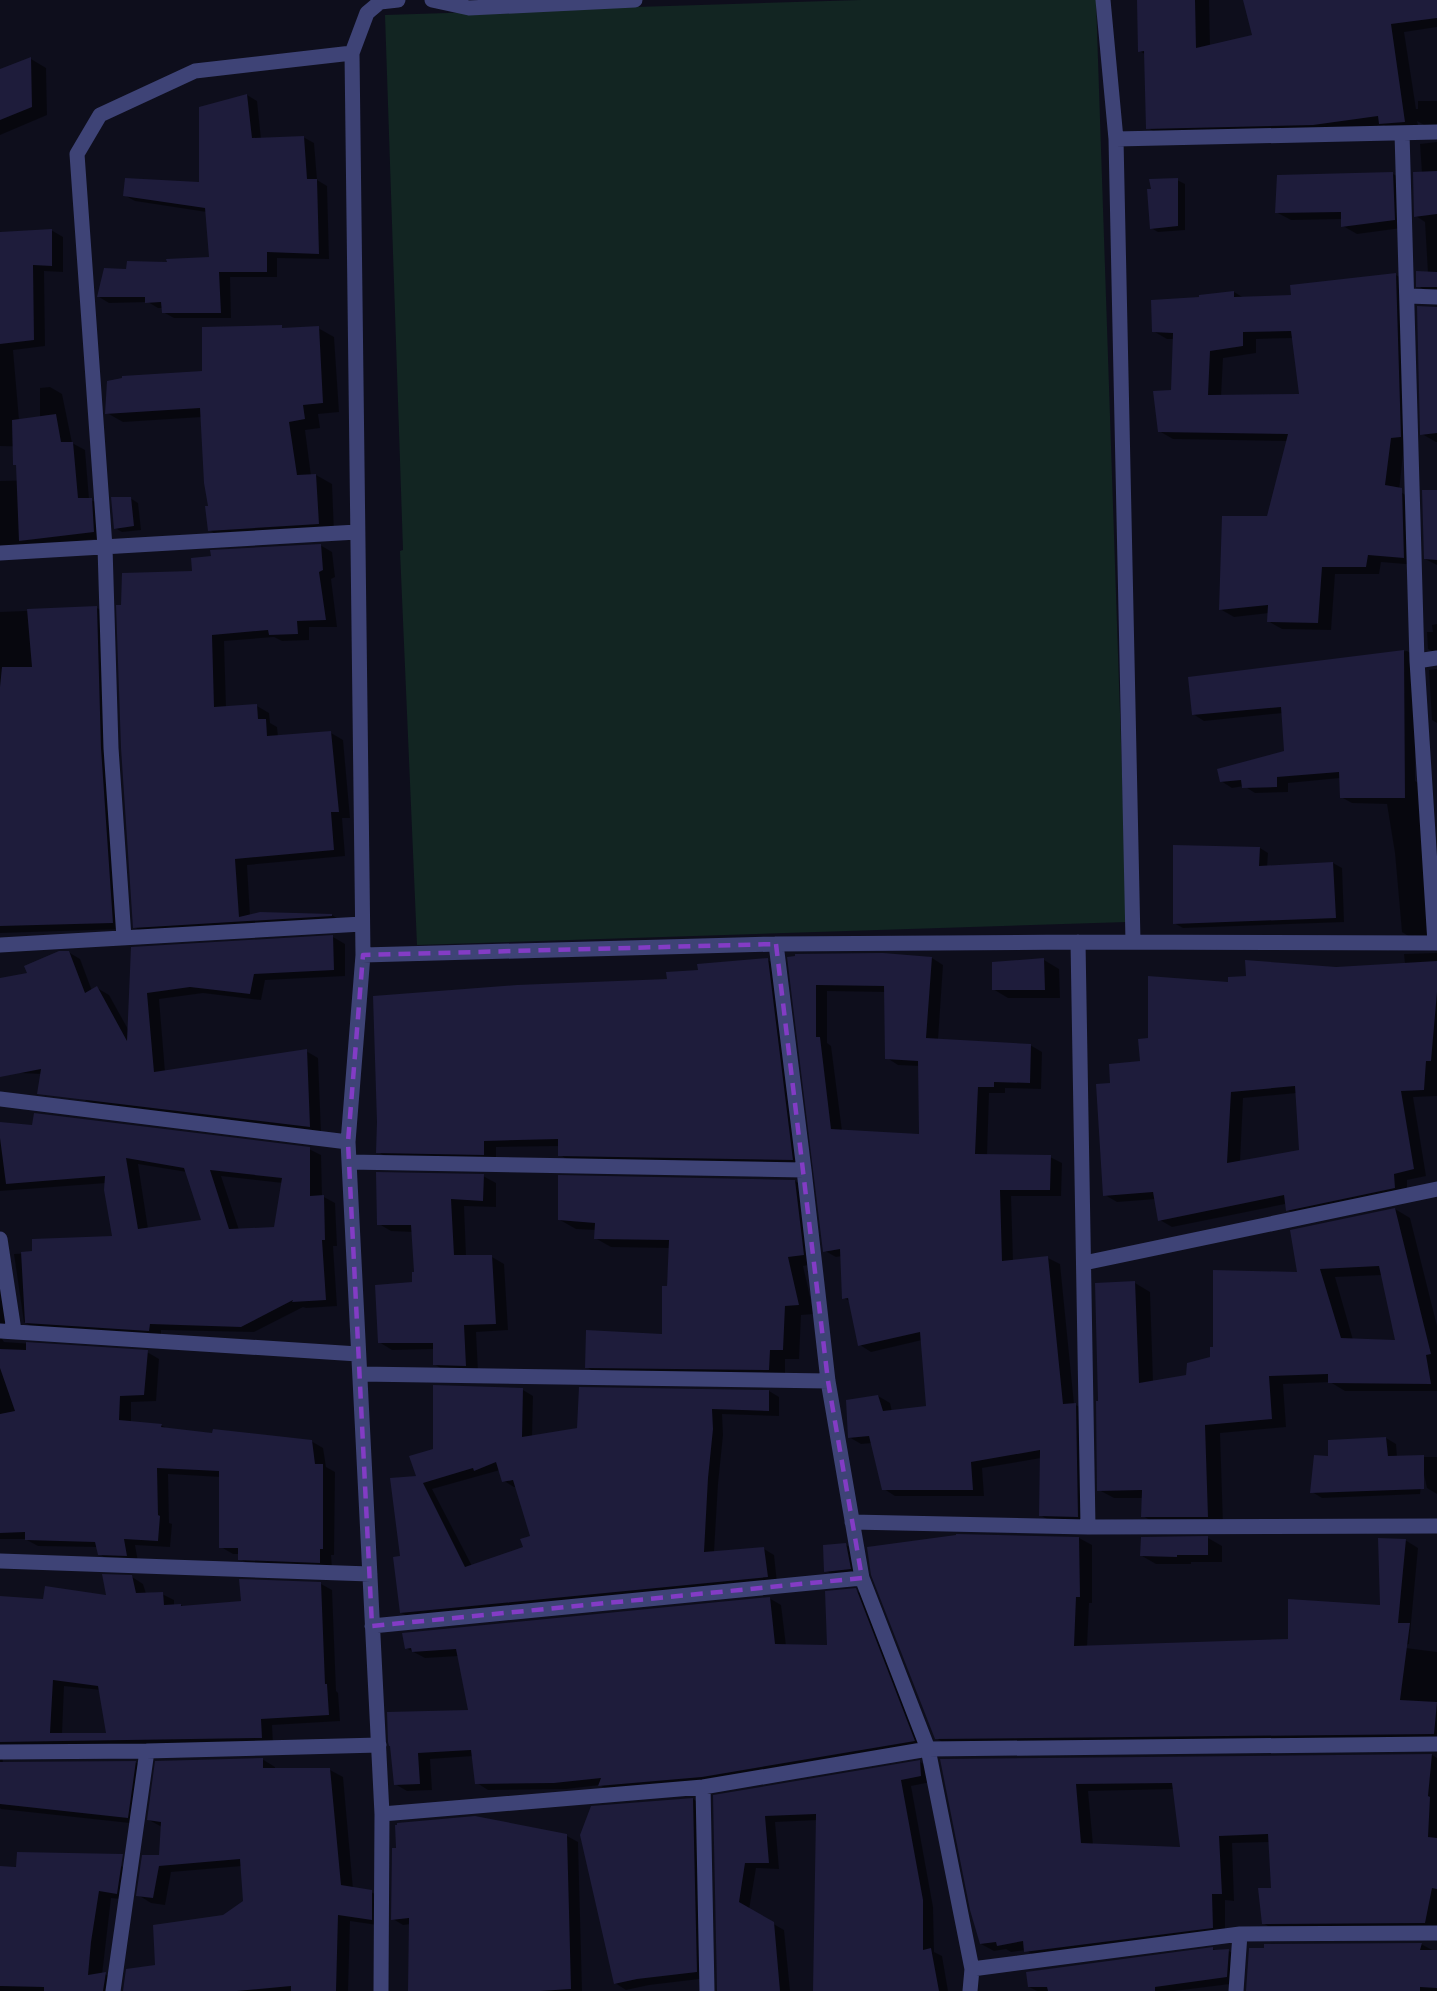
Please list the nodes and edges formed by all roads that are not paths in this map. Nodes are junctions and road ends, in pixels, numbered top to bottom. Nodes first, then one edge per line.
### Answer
1 (398, 0) edge
2 (432, 0) edge
3 (635, 0) edge
4 (1103, 0) edge
5 (352, 53) junction
6 (1437, 132) edge
7 (1402, 133) junction
8 (1116, 139) junction
9 (1408, 296) junction
10 (1437, 297) edge
11 (357, 532) junction
12 (105, 547) junction
13 (0, 553) edge
14 (1437, 658) edge
15 (1417, 661) junction
16 (362, 924) junction
17 (124, 938) junction
18 (1077, 942) junction
19 (1134, 942) junction
20 (1436, 943) edge
21 (776, 944) junction
22 (0, 945) edge
23 (363, 955) junction
24 (0, 1099) edge
25 (348, 1142) junction
26 (349, 1162) junction
27 (804, 1170) junction
28 (1437, 1189) edge
29 (0, 1239) edge
30 (1084, 1263) junction
31 (7, 1331) edge
32 (358, 1354) junction
33 (360, 1374) junction
34 (828, 1381) junction
35 (852, 1522) junction
36 (1437, 1526) edge
37 (1088, 1527) junction
38 (0, 1561) edge
39 (370, 1574) junction
40 (862, 1578) junction
41 (372, 1626) junction
42 (1437, 1744) edge
43 (379, 1745) junction
44 (928, 1749) junction
45 (147, 1751) junction
46 (0, 1752) edge
47 (703, 1787) junction
48 (382, 1814) junction
49 (1437, 1933) edge
50 (1240, 1934) junction
51 (972, 1969) junction
52 (113, 1991) edge
53 (381, 1991) edge
54 (707, 1991) edge
55 (970, 1991) edge
56 (1236, 1991) edge

1 - 5 street
2 - 3 street
4 - 8 street
5 - 11 street
5 - 12 street
6 - 7 street
7 - 8 street
7 - 9 street
8 - 19 street
9 - 10 street
9 - 15 street
11 - 12 street
11 - 16 street
12 - 13 street
12 - 17 street
14 - 15 street
15 - 20 street
16 - 17 street
16 - 23 street
17 - 22 street
18 - 19 street
18 - 21 street
18 - 30 street
19 - 20 street
21 - 23 street
21 - 27 street
23 - 25 street
24 - 25 street
25 - 26 street
26 - 27 street
26 - 32 street
27 - 34 street
28 - 30 street
29 - 31 street
30 - 37 street
31 - 32 street
32 - 33 street
33 - 34 street
33 - 39 street
34 - 35 street
35 - 37 street
35 - 40 street
36 - 37 street
38 - 39 street
39 - 41 street
40 - 41 street
40 - 44 street
41 - 43 street
42 - 44 street
43 - 45 street
43 - 48 street
44 - 47 street
44 - 51 street
45 - 46 street
45 - 52 street
47 - 48 street
47 - 54 street
48 - 53 street
49 - 50 street
50 - 51 street
50 - 56 street
51 - 55 street

